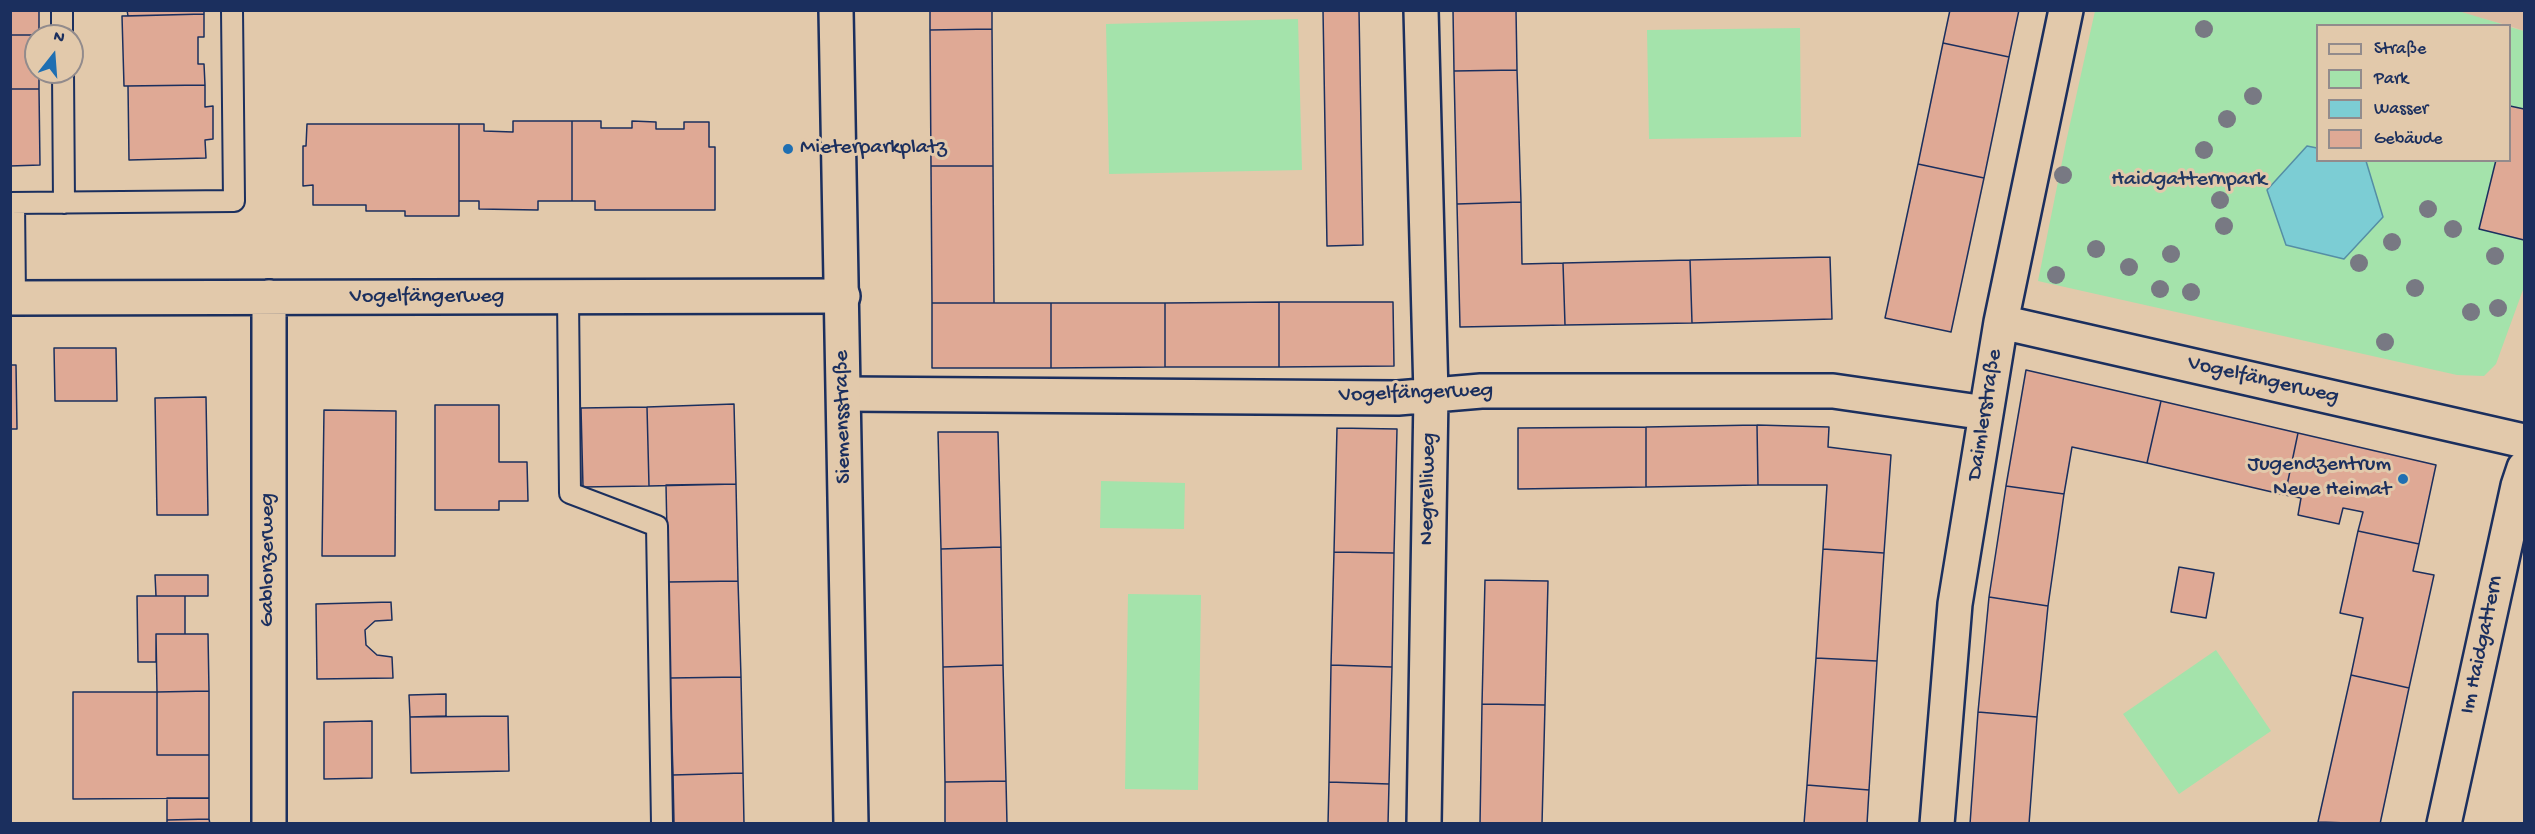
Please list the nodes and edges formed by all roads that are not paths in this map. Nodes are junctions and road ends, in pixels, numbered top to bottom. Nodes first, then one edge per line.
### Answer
1 (232, 10) edge
2 (836, 10) edge
3 (1421, 10) edge
4 (2067, 10) edge
5 (63, 84) edge
6 (64, 202) junction
7 (12, 203) edge
8 (843, 296) junction
9 (269, 297) junction
10 (568, 297) junction
11 (13, 298) edge
12 (2001, 322) junction
13 (844, 394) junction
14 (1431, 395) junction
15 (1986, 413) junction
16 (2524, 441) edge
17 (2524, 468) edge
18 (269, 824) edge
19 (662, 824) edge
20 (851, 824) edge
21 (1424, 824) edge
22 (1937, 824) edge
23 (2444, 824) edge

1 - 6 lane
2 - 8 street, Siemensstraße
3 - 14 street, Negrelliweg
4 - 12 street, Daimlerstraße
5 - 6 lane
6 - 7 lane
7 - 11 lane
8 - 10 street, Vogelfängerweg
8 - 13 street, Siemensstraße
9 - 10 street, Vogelfängerweg
9 - 11 street, Vogelfängerweg
9 - 18 street, Gablonzerweg
10 - 19 lane
12 - 15 street, Daimlerstraße
12 - 16 street, Vogelfängerweg
13 - 14 street, Vogelfängerweg
13 - 20 street, Siemensstraße
14 - 15 street, Vogelfängerweg
14 - 21 street, Negrelliweg
15 - 22 street, Daimlerstraße
17 - 23 street, Im Haidgattern

